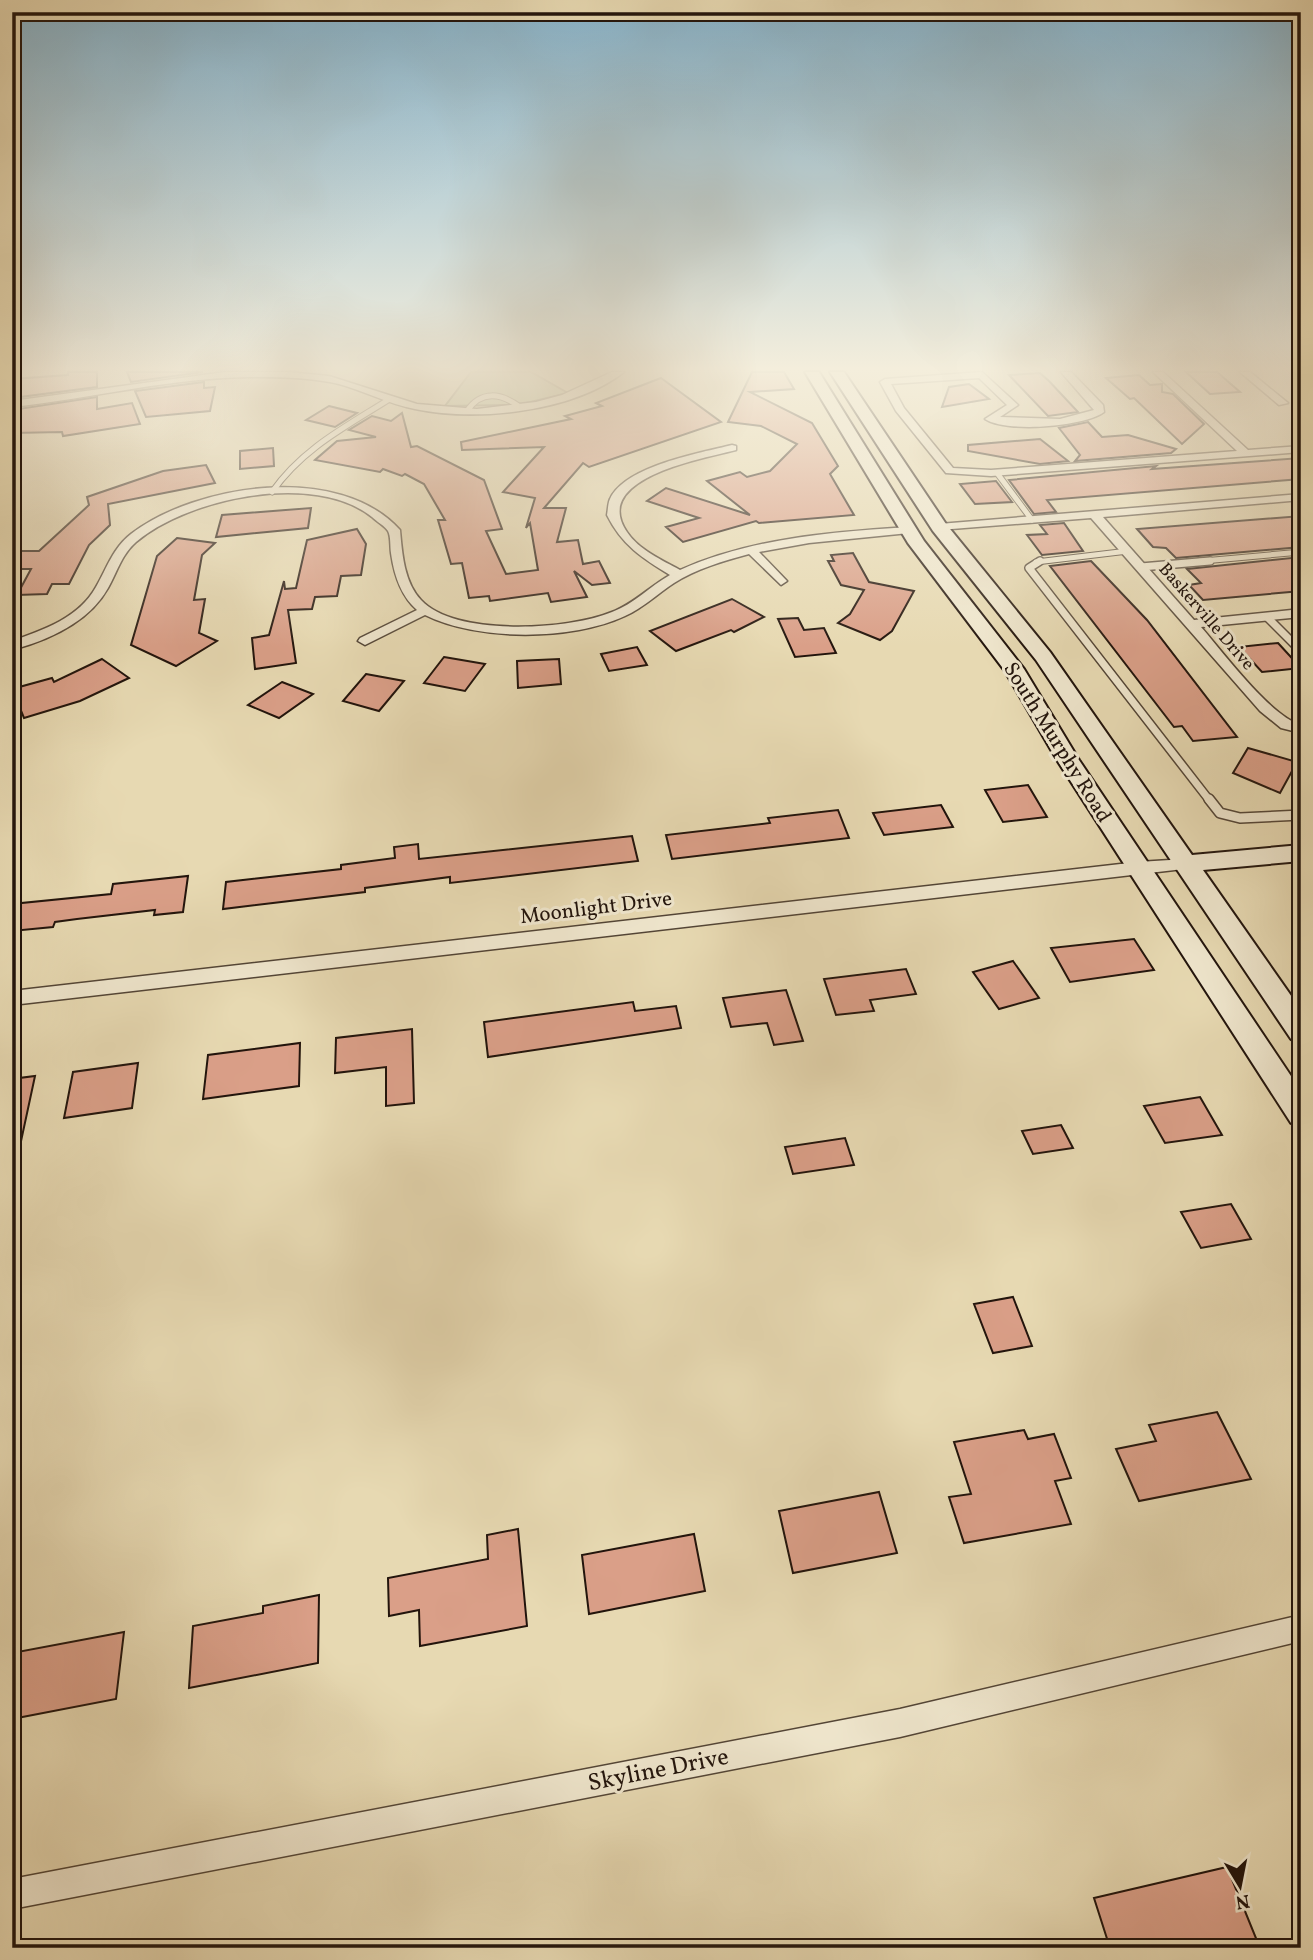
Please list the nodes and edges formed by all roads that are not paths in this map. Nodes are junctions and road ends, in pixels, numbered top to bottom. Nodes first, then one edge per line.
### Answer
1 (294, 463) edge
2 (672, 463) edge
3 (868, 463) edge
4 (897, 463) edge
5 (944, 463) edge
6 (1115, 463) edge
7 (997, 473) junction
8 (272, 492) junction
9 (1301, 497) edge
10 (1095, 515) junction
11 (1032, 520) junction
12 (939, 527) junction
13 (909, 530) junction
14 (751, 550) junction
15 (1128, 551) junction
16 (1301, 552) edge
17 (1141, 567) junction
18 (679, 575) junction
19 (781, 581) dead end
20 (426, 610) junction
21 (1301, 613) edge
22 (1267, 617) junction
23 (1191, 624) junction
24 (365, 641) dead end
25 (12, 646) edge
26 (1301, 651) edge
27 (1301, 729) edge
28 (1301, 815) edge
29 (1301, 853) edge
30 (1186, 864) junction
31 (1138, 867) junction
32 (12, 998) edge
33 (1301, 1032) edge
34 (1301, 1115) edge
35 (1301, 1628) edge
36 (12, 1894) edge

1 - 8 lane
2 - 18 street
3 - 13 main road, South Murphy Road
4 - 12 main road, South Murphy Road
5 - 7 street
6 - 7 street
7 - 11 lane
8 - 20 street
8 - 25 street
9 - 10 street
10 - 11 street
10 - 15 street, Baskerville Drive
11 - 12 street
12 - 13 main road
12 - 30 main road, South Murphy Road
13 - 14 street
13 - 31 main road, South Murphy Road
14 - 18 street
14 - 19 street
15 - 17 street, Baskerville Drive
15 - 28 lane
16 - 17 lane
17 - 23 street, Baskerville Drive
18 - 20 street
20 - 24 street
21 - 22 street
22 - 23 street
22 - 26 lane
23 - 27 street, Baskerville Drive
29 - 30 main road
30 - 31 street, Moonlight Drive
30 - 33 main road, South Murphy Road
31 - 32 street, Moonlight Drive
31 - 34 main road, South Murphy Road
35 - 36 street, Skyline Drive

